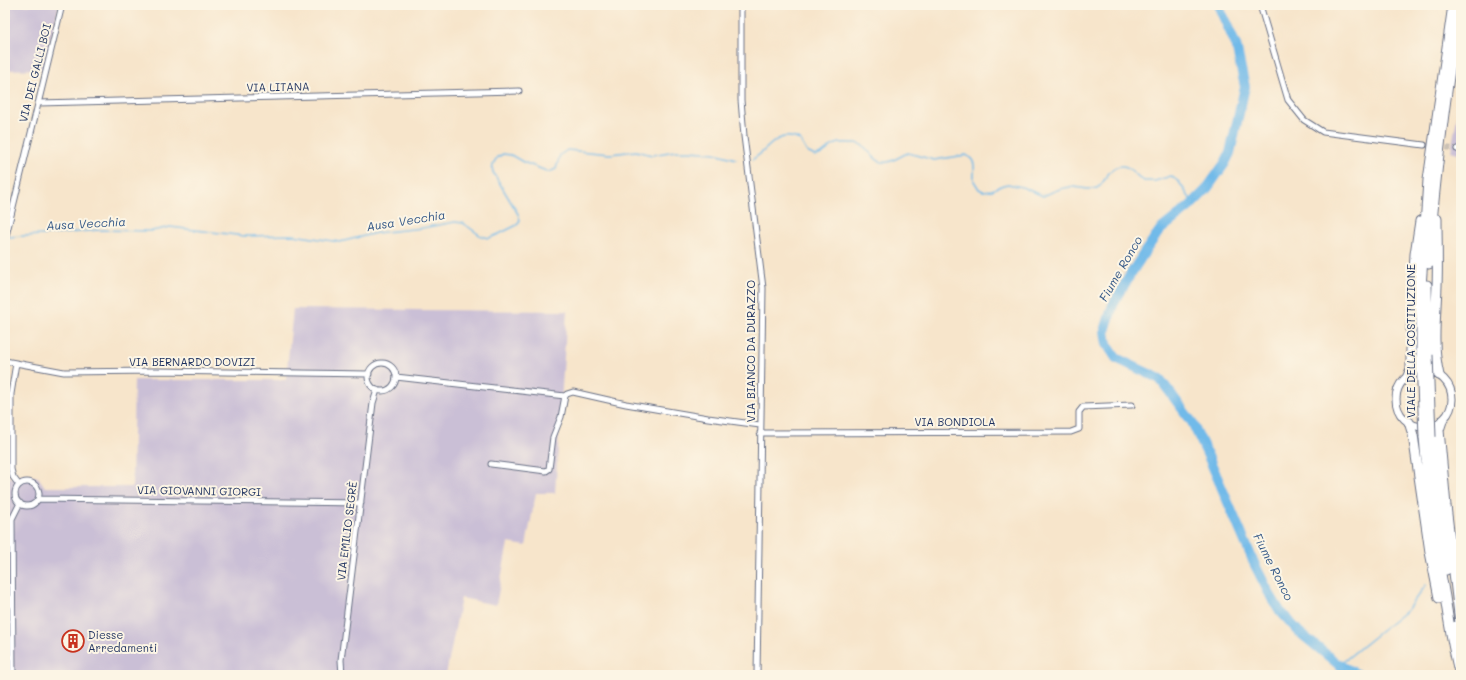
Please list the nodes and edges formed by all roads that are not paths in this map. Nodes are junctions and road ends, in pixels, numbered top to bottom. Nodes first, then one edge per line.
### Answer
1 (62, 5) edge
2 (741, 5) edge
3 (1260, 5) edge
4 (1453, 5) edge
5 (1459, 5) edge
6 (519, 92) dead end
7 (38, 103) junction
8 (1424, 145) tunnel mouth
9 (1439, 158) junction
10 (1428, 180) junction
11 (5, 240) edge
12 (1425, 356) junction
13 (5, 361) edge
14 (16, 363) junction
15 (369, 374) junction
16 (1439, 375) junction
17 (1408, 376) junction
18 (396, 377) junction
19 (377, 390) junction
20 (565, 396) junction
21 (1452, 402) junction
22 (1461, 403) edge
23 (1132, 405) dead end
24 (1442, 420) junction
25 (1409, 422) junction
26 (760, 425) junction
27 (760, 433) junction
28 (1428, 437) junction
29 (491, 464) dead end
30 (19, 485) junction
31 (38, 498) junction
32 (20, 503) junction
33 (361, 503) junction
34 (1461, 631) edge
35 (1461, 646) edge
36 (1455, 655) junction
37 (13, 675) edge
38 (342, 675) edge
39 (757, 675) edge
40 (1460, 675) edge

1 - 7 street, VIA DEI GALLI BOI
2 - 26 street, VIA BIANCO DA DURAZZO
3 - 8 street
4 - 10 highway, VIALE DELLA COSTITUZIONE
5 - 9 highway, VIALE DELLA COSTITUZIONE
6 - 7 street, VIA LITANA
7 - 11 street, VIA DEI GALLI BOI
9 - 12 highway, VIALE DELLA COSTITUZIONE
9 - 16 highway
10 - 12 highway, VIALE DELLA COSTITUZIONE
10 - 17 highway
12 - 28 highway, VIALE DELLA COSTITUZIONE, bridge
13 - 14 street, VIA BERNARDO DOVIZI
14 - 15 street, VIA BERNARDO DOVIZI
14 - 30 street
15 - 18 street
15 - 19 street
16 - 17 street
16 - 21 street
17 - 25 street
18 - 19 street
18 - 20 street
19 - 33 street, VIA EMILIO SEGRÈ
20 - 26 street
20 - 29 street
21 - 22 street
21 - 24 street
23 - 27 street, VIA BONDIOLA
24 - 25 street
24 - 34 highway
25 - 36 highway
26 - 27 street, VIA BIANCO DA DURAZZO
27 - 39 street, VIA BIANCO DA DURAZZO
28 - 35 highway, VIALE DELLA COSTITUZIONE
28 - 36 highway, VIALE DELLA COSTITUZIONE
30 - 31 street
30 - 32 street
31 - 32 street
31 - 33 street, VIA GIOVANNI GIORGI
32 - 37 street
33 - 38 street, VIA EMILIO SEGRÈ
36 - 40 highway, VIALE DELLA COSTITUZIONE

